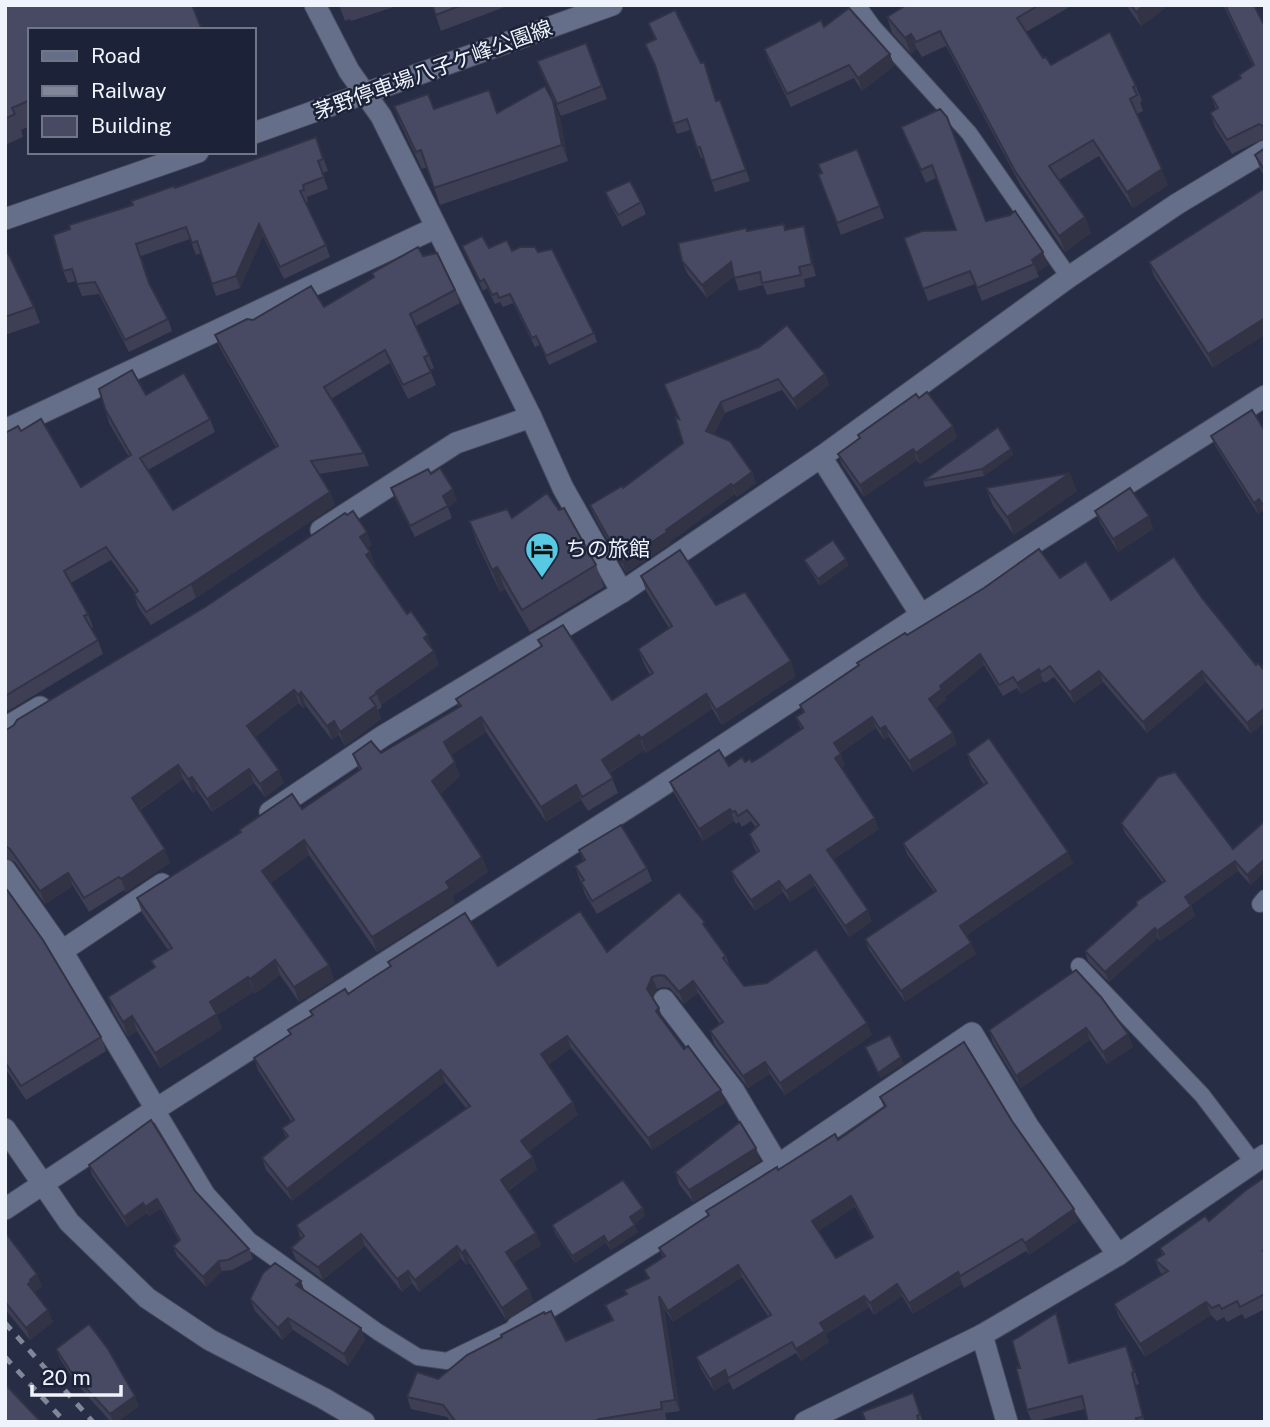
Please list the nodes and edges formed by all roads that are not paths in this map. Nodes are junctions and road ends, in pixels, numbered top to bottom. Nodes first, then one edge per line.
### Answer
1 (316, 5) edge
2 (612, 5) edge
3 (858, 5) edge
4 (365, 95) junction
5 (256, 132) edge
6 (1265, 151) edge
7 (192, 154) edge
8 (5, 219) edge
9 (435, 228) junction
10 (1069, 277) junction
11 (1263, 400) edge
12 (531, 417) junction
13 (5, 430) edge
14 (821, 457) junction
15 (304, 541) edge
16 (622, 592) junction
17 (921, 615) junction
18 (52, 700) edge
19 (5, 728) edge
20 (257, 821) edge
21 (5, 870) edge
22 (177, 875) edge
23 (62, 951) junction
24 (1079, 967) dead end
25 (664, 1000) dead end
26 (156, 1109) junction
27 (5, 1129) edge
28 (1259, 1158) edge
29 (778, 1165) junction
30 (43, 1186) junction
31 (5, 1209) edge
32 (1118, 1255) junction
33 (517, 1327) joint
34 (982, 1335) junction
35 (364, 1422) edge
36 (805, 1422) edge
37 (1007, 1422) edge

1 - 4 street
2 - 4 street, 茅野停車場八子ケ峰公園線
3 - 10 lane
4 - 5 street, 茅野停車場八子ケ峰公園線
4 - 9 street
6 - 10 street
7 - 8 street
9 - 12 street
9 - 13 street
10 - 14 street
11 - 17 street
12 - 15 street
12 - 16 street
14 - 16 street
14 - 17 street
16 - 20 street
17 - 26 street
18 - 19 street
21 - 23 street
22 - 23 street
23 - 26 street
24 - 28 lane
25 - 29 street
26 - 30 street
26 - 33 lane
27 - 30 street
28 - 32 street
29 - 32 street
29 - 33 street
30 - 31 street
30 - 35 street
32 - 34 street
34 - 36 street
34 - 37 street

